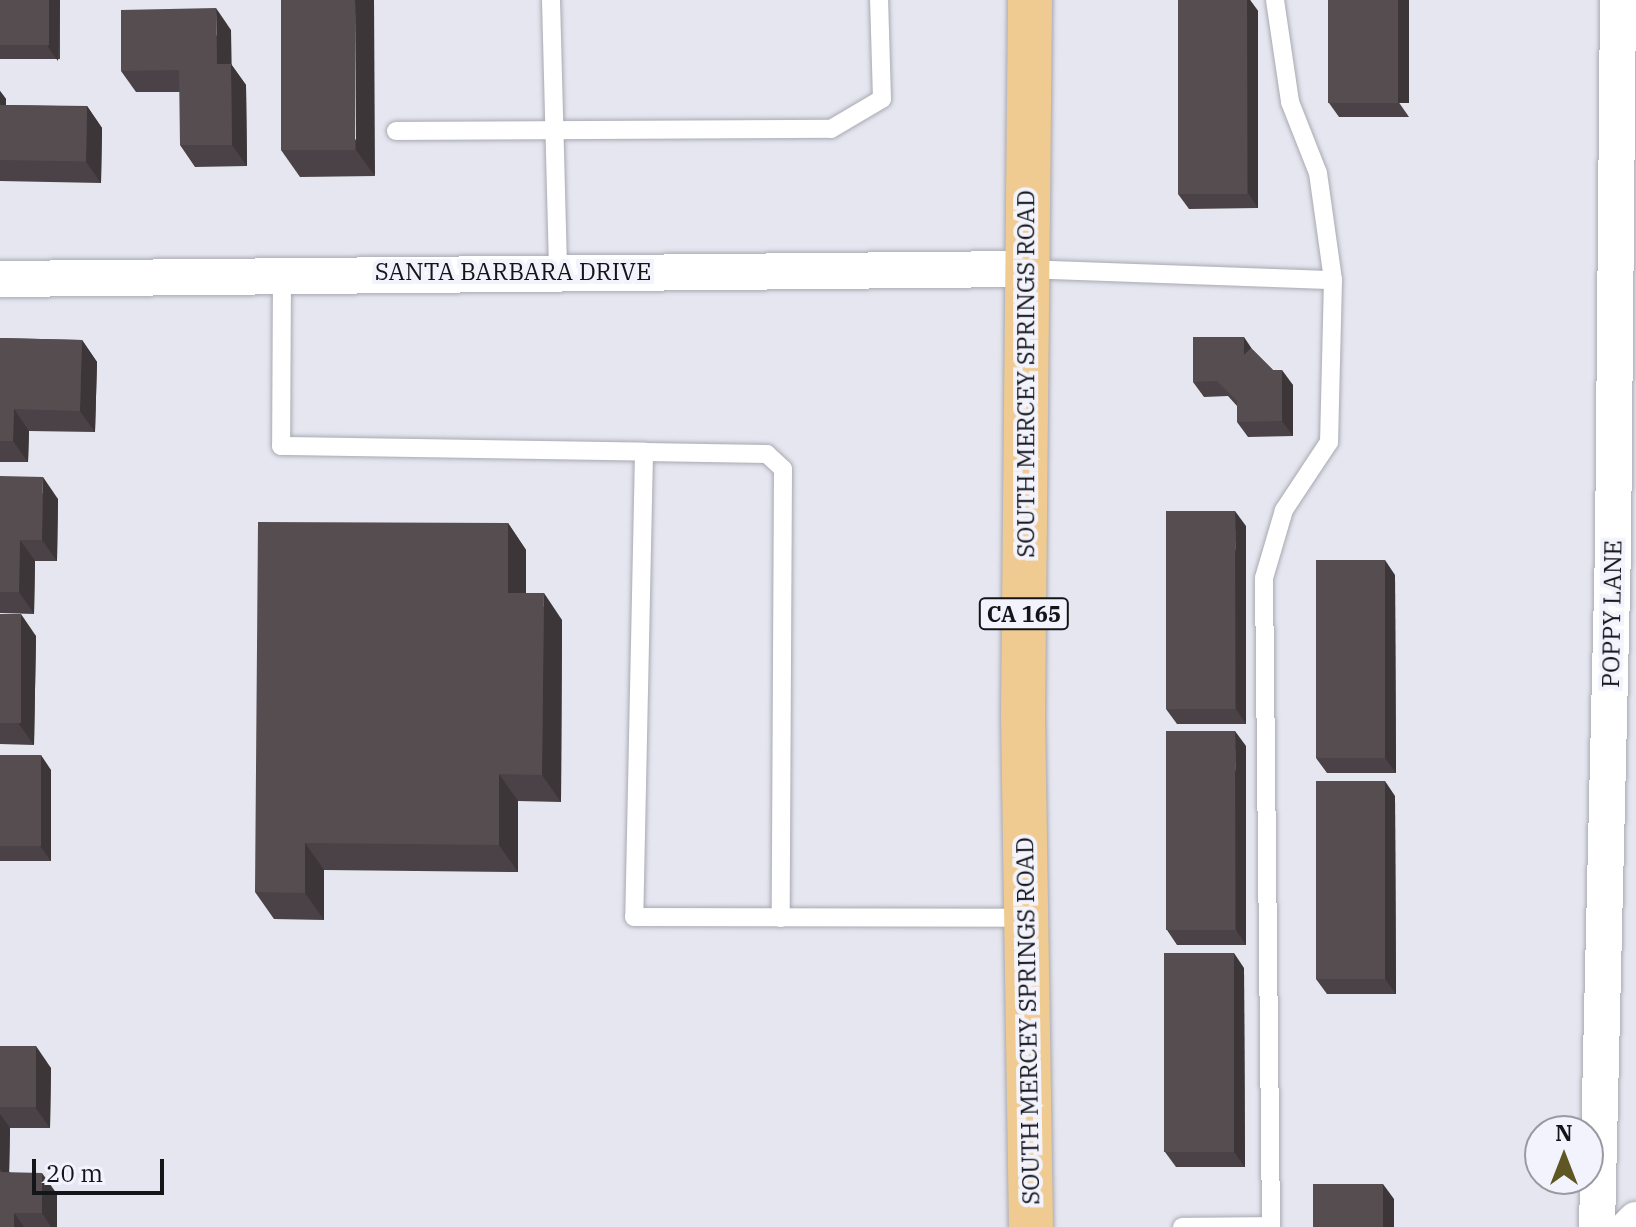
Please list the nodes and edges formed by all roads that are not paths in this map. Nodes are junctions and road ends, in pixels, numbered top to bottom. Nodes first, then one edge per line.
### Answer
1 (551, 0) edge
2 (879, 0) edge
3 (1030, 0) edge
4 (1275, 0) edge
5 (1618, 0) edge
6 (396, 131) dead end
7 (555, 131) junction
8 (1625, 220) edge
9 (1026, 269) junction
10 (558, 272) junction
11 (282, 273) junction
12 (0, 279) edge
13 (1333, 280) junction
14 (644, 452) junction
15 (1625, 548) edge
16 (781, 918) junction
17 (1026, 918) junction
18 (1636, 1220) edge
19 (1031, 1227) edge
20 (1182, 1227) edge
21 (1597, 1227) edge
22 (1629, 1227) edge

1 - 7 lane
2 - 7 lane
3 - 9 main road, SOUTH MERCEY SPRINGS ROAD / CA 165
4 - 13 lane
5 - 8 street, POPPY LANE
6 - 7 lane
7 - 10 lane
8 - 15 street, POPPY LANE
9 - 10 street, SANTA BARBARA DRIVE
9 - 13 lane
9 - 17 main road, SOUTH MERCEY SPRINGS ROAD / CA 165
10 - 11 street, SANTA BARBARA DRIVE
11 - 12 street, SANTA BARBARA DRIVE
11 - 14 lane
13 - 20 lane
14 - 16 lane
14 - 16 lane
15 - 21 street, POPPY LANE
16 - 17 lane
17 - 19 main road, SOUTH MERCEY SPRINGS ROAD / CA 165
18 - 22 street

